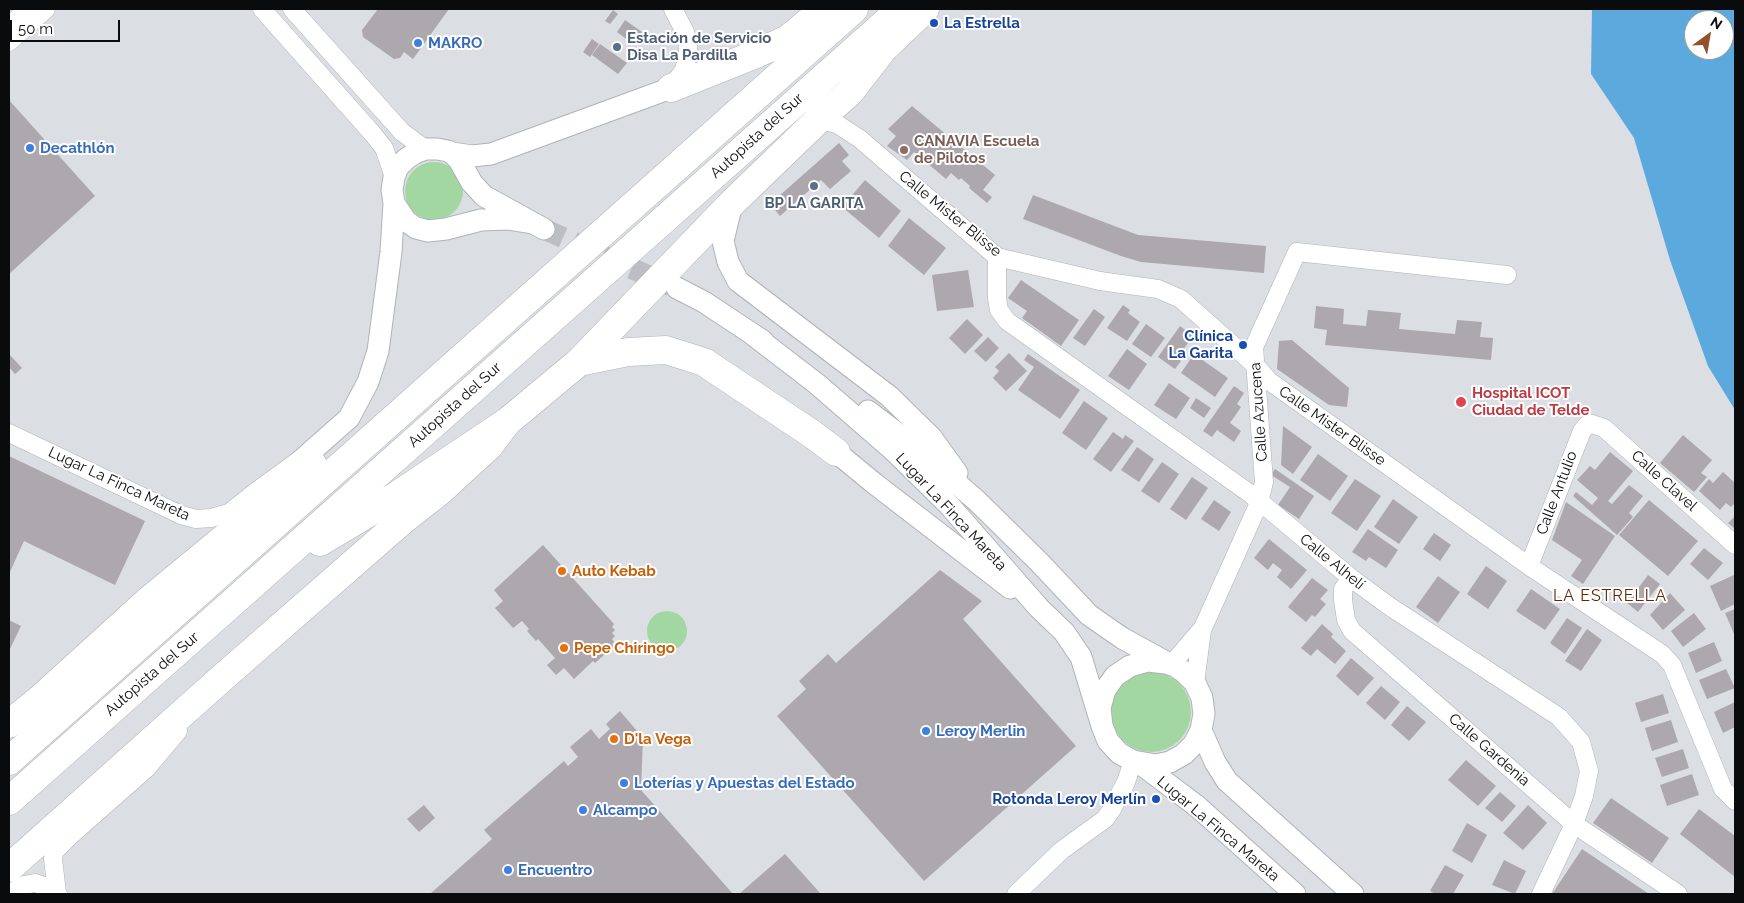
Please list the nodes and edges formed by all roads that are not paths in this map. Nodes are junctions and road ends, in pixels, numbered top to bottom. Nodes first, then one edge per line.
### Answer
1 (28, 9) edge
2 (46, 9) edge
3 (262, 9) edge
4 (292, 9) edge
5 (673, 9) edge
6 (824, 9) edge
7 (854, 9) edge
8 (901, 9) edge
9 (925, 9) edge
10 (9, 26) edge
11 (9, 42) edge
12 (672, 88) junction
13 (850, 92) junction
14 (818, 120) junction
15 (860, 139) junction
16 (426, 150) junction
17 (452, 153) junction
18 (394, 178) junction
19 (394, 203) junction
20 (732, 203) junction
21 (997, 257) junction
22 (1507, 275) dead end
23 (677, 288) tunnel mouth
24 (506, 317) junction
25 (752, 334) junction
26 (579, 362) junction
27 (1255, 366) junction
28 (507, 422) junction
29 (1589, 423) joint
30 (9, 433) edge
31 (836, 452) joint
32 (304, 457) junction
33 (977, 501) junction
34 (1259, 503) junction
35 (1735, 545) edge
36 (1529, 566) junction
37 (1351, 578) junction
38 (259, 579) junction
39 (148, 601) junction
40 (1039, 608) junction
41 (1202, 630) junction
42 (1169, 664) junction
43 (222, 678) junction
44 (1195, 683) junction
45 (9, 724) edge
46 (1102, 726) junction
47 (1201, 730) junction
48 (9, 761) edge
49 (1137, 762) junction
50 (9, 800) edge
51 (1735, 801) edge
52 (1574, 824) junction
53 (9, 868) edge
54 (9, 894) edge
55 (58, 894) edge
56 (1016, 894) edge
57 (1295, 894) edge
58 (1353, 894) edge
59 (1541, 894) edge
60 (1678, 894) edge

1 - 10 street
2 - 11 street
3 - 18 street
4 - 16 street
5 - 12 street
6 - 12 main road
7 - 24 main road, Autopista del Sur
8 - 38 main road, Autopista del Sur
9 - 13 main road
12 - 17 street
13 - 14 main road
13 - 15 street, Calle Mister Blisse
14 - 15 street, Calle Mister Blisse
14 - 20 main road
15 - 21 street, Calle Mister Blisse
16 - 17 street
16 - 18 street
17 - 19 street
18 - 19 street
19 - 32 street
20 - 26 main road
20 - 33 street
21 - 27 street, Calle Mister Blisse
21 - 34 street, Calle Alhelí
22 - 27 street, Calle Azucena
23 - 25 street, Lugar La Finca Mareta
24 - 39 main road
24 - 48 main road, Autopista del Sur
25 - 33 street, Lugar La Finca Mareta
25 - 40 street, Lugar La Finca Mareta
26 - 28 main road
26 - 31 main road
27 - 34 street, Calle Azucena
27 - 36 street, Calle Mister Blisse
28 - 38 main road
28 - 43 main road
29 - 35 street, Calle Clavel
29 - 36 street, Calle Antulio
30 - 32 street, Lugar La Finca Mareta
31 - 40 street
32 - 39 street
33 - 42 street, Lugar La Finca Mareta
34 - 37 street, Calle Alhelí
34 - 41 street, Calle Azucena
36 - 51 street, Calle Mister Blisse
37 - 52 street, Calle Gardenia
37 - 52 street, Calle Alhelí
38 - 50 main road, Autopista del Sur
39 - 45 main road
40 - 46 street, Lugar La Finca Mareta
41 - 42 street, Calle Azucena
41 - 44 street, Calle Azucena
42 - 44 street, Lugar La Finca Mareta
42 - 46 street, Lugar La Finca Mareta
43 - 53 main road
43 - 55 street
44 - 47 street, Lugar La Finca Mareta
46 - 49 street, Lugar La Finca Mareta
47 - 49 street, Lugar La Finca Mareta
47 - 58 street, Lugar La Finca Mareta
49 - 56 street
49 - 57 street, Lugar La Finca Mareta
52 - 59 street, Calle Alhelí
52 - 60 street, Calle Gardenia
54 - 55 street

